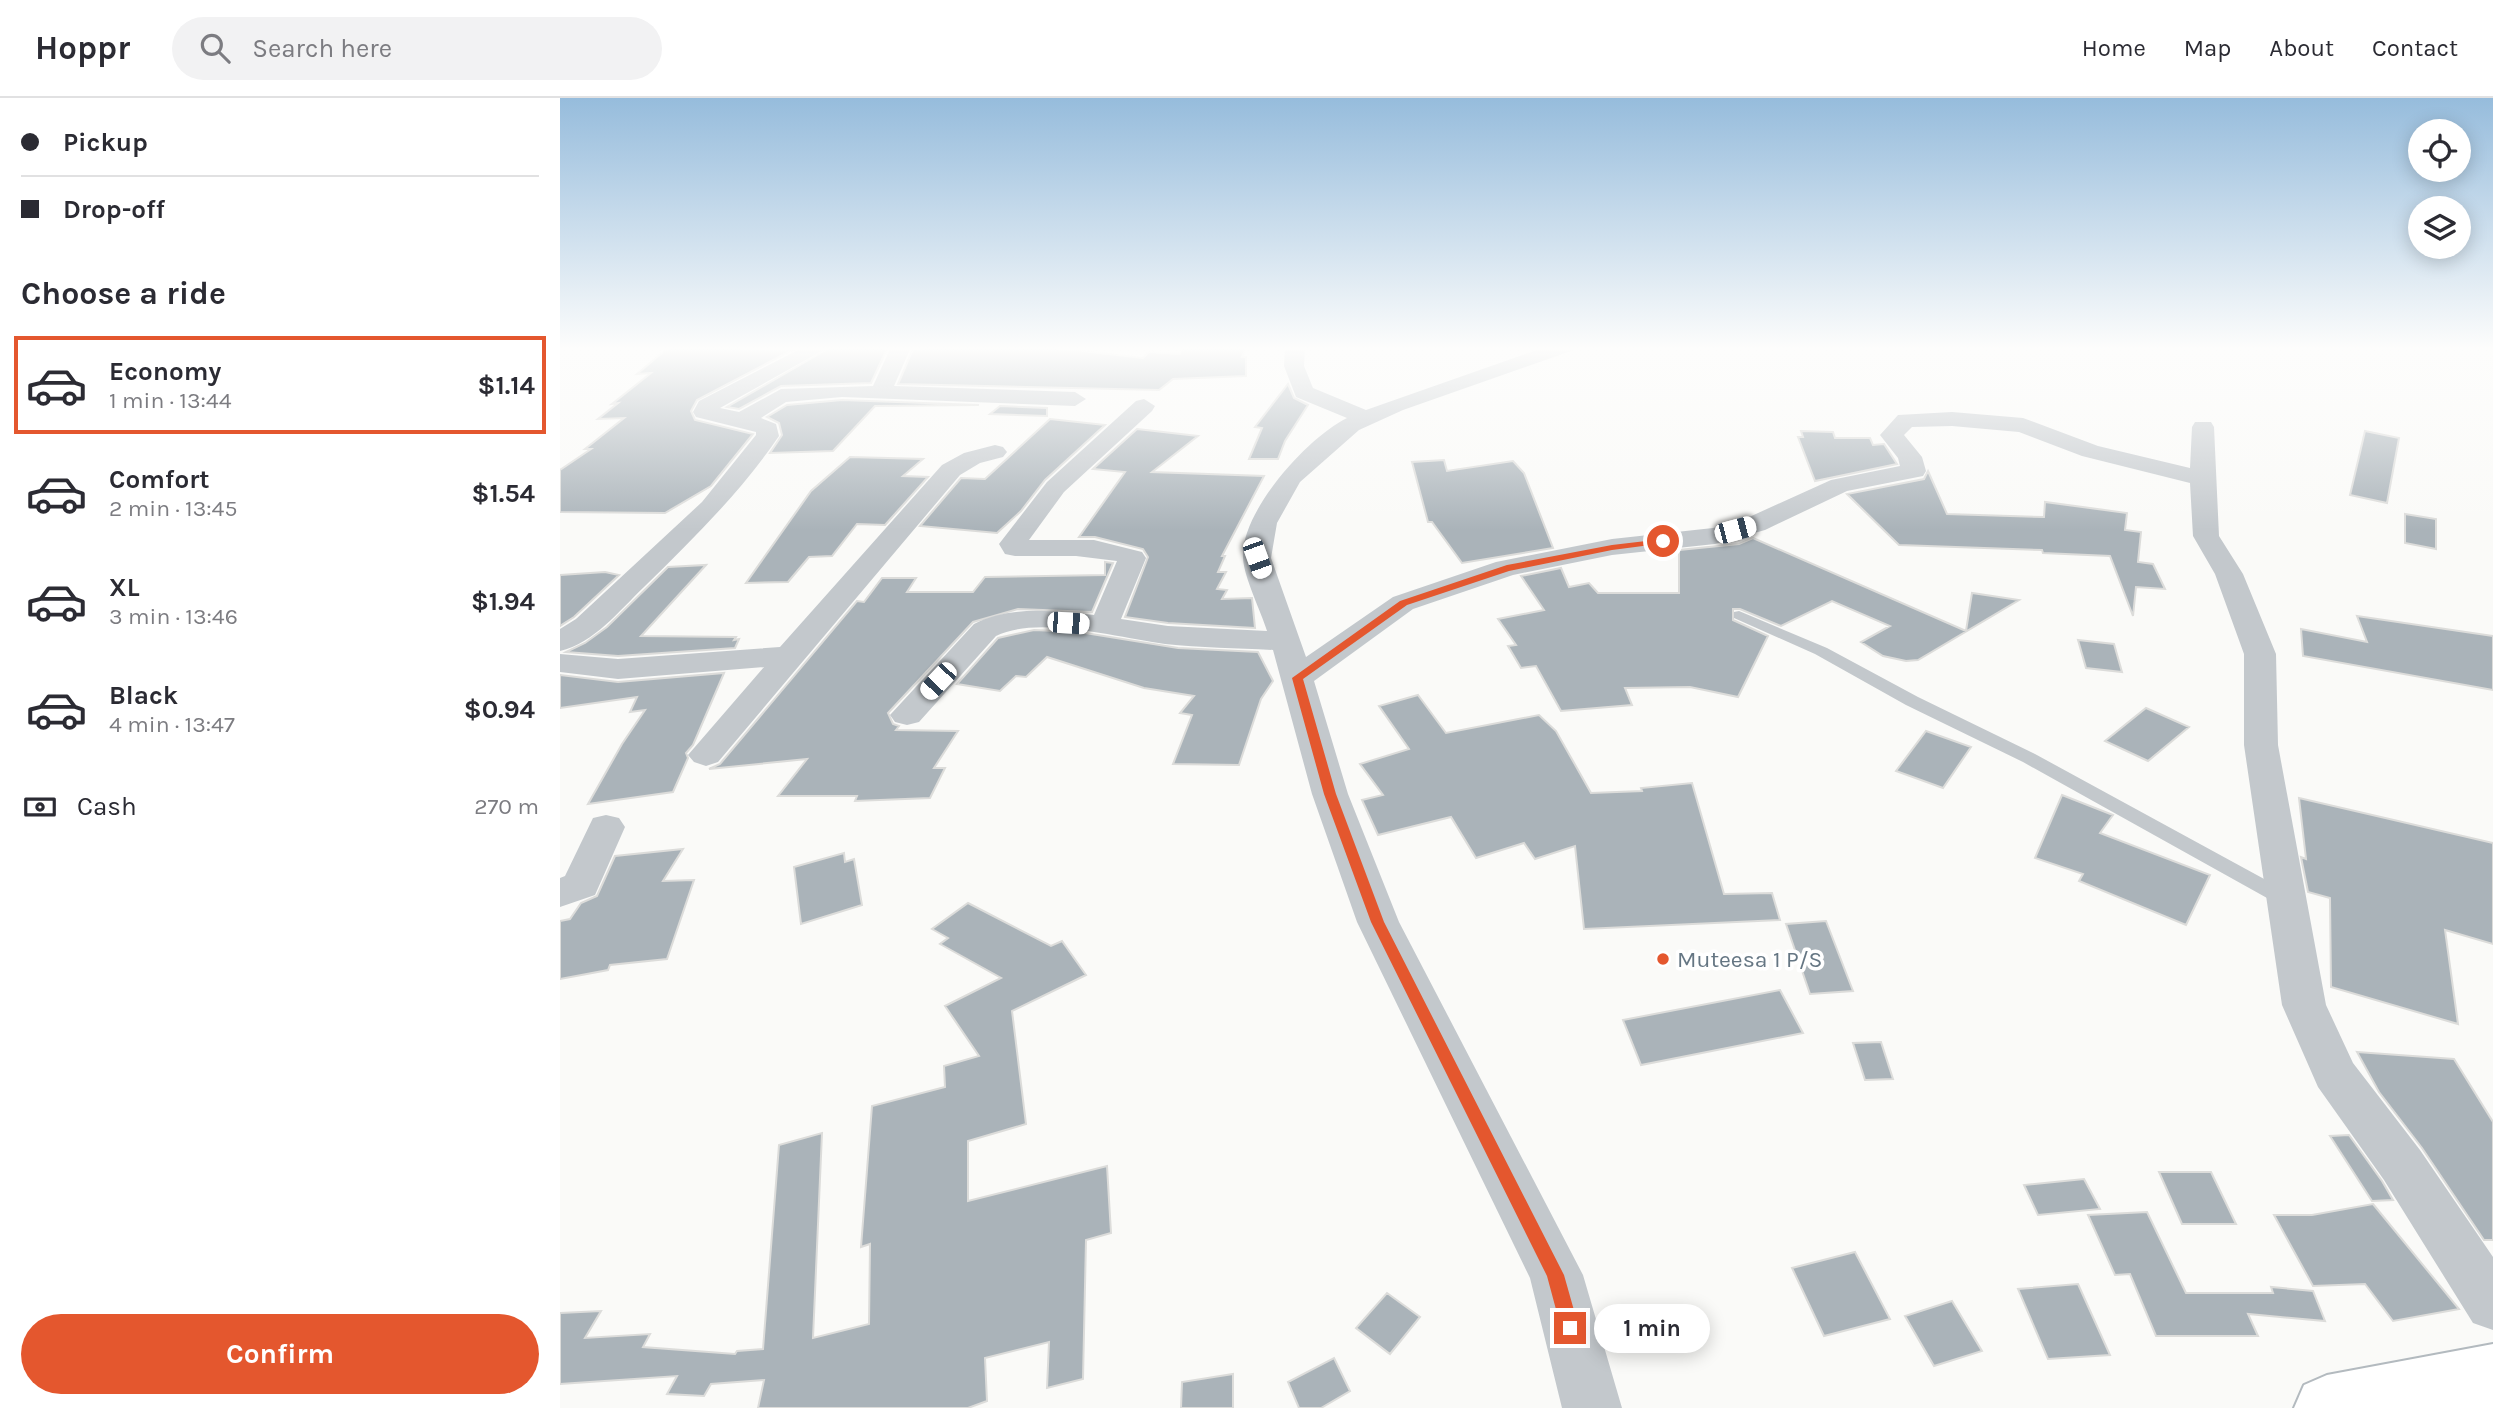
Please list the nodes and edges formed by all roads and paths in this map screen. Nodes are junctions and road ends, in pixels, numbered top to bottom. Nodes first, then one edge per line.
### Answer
1 (706, 408) edge
2 (761, 408) edge
3 (1142, 408) edge
4 (1342, 408) edge
5 (1388, 408) edge
6 (745, 418) junction
7 (1366, 418) junction
8 (2203, 427) dead end
9 (995, 452) dead end
10 (2202, 478) junction
11 (1740, 615) dead end
12 (1102, 626) junction
13 (1286, 641) junction
14 (560, 642) edge
15 (789, 656) junction
16 (560, 663) edge
17 (1297, 678) junction
18 (907, 715) dead end
19 (706, 755) dead end
20 (606, 827) dead end
21 (560, 893) edge
22 (2287, 900) junction
23 (2493, 1304) edge
24 (2493, 1376) edge
25 (1592, 1408) edge
26 (2326, 1408) edge

1 - 6 street
2 - 6 street
3 - 12 street
4 - 7 street
5 - 7 street
6 - 14 street
7 - 13 street
8 - 10 street
9 - 15 street
10 - 17 street
10 - 22 street
11 - 22 lane
12 - 13 street
12 - 18 street
13 - 17 street
15 - 16 street
15 - 19 street
17 - 25 street
20 - 21 street
22 - 23 street
24 - 26 street

